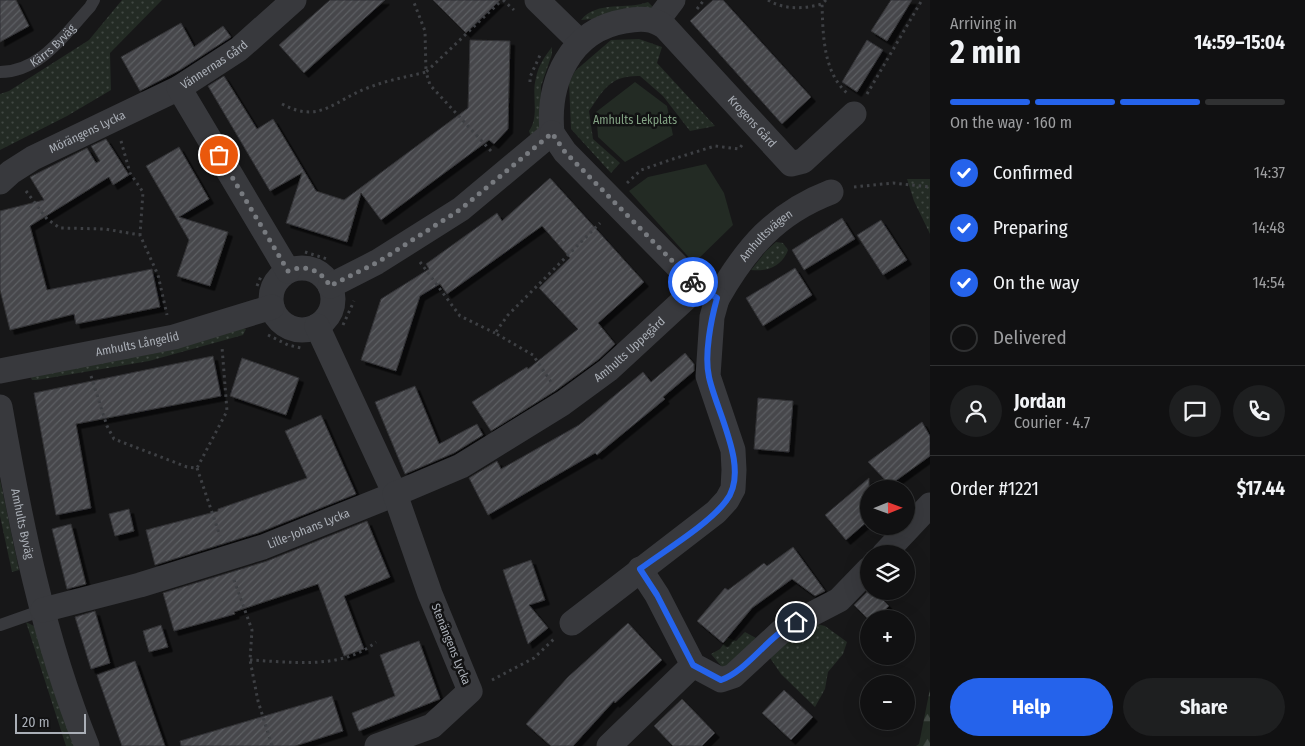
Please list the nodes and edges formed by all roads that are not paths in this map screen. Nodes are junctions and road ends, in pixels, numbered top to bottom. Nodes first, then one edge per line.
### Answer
1 (94, 0) edge
2 (294, 0) edge
3 (537, 0) edge
4 (673, 0) edge
5 (657, 21) junction
6 (572, 35) junction
7 (0, 72) edge
8 (180, 88) junction
9 (857, 109) road end
10 (552, 133) junction
11 (5, 177) edge
12 (831, 192) road end
13 (283, 263) junction
14 (330, 286) junction
15 (708, 293) junction
16 (272, 307) junction
17 (317, 326) junction
18 (0, 371) edge
19 (0, 407) edge
20 (395, 494) junction
21 (930, 505) edge
22 (892, 545) edge
23 (640, 569) junction
24 (860, 579) edge
25 (43, 610) junction
26 (572, 623) road end
27 (0, 625) edge
28 (693, 665) junction
29 (88, 746) edge
30 (376, 746) edge
31 (609, 746) edge

1 - 7 lane, Kärrs Byväg
2 - 8 street, Vännernas Gård
3 - 6 street
4 - 5 street
5 - 6 street
5 - 9 street, Krogens Gård
6 - 10 street
8 - 11 street, Mörängens Lycka
8 - 13 street, Vännernas Gård
10 - 14 street
10 - 15 street
12 - 15 street, Amhultsvägen
13 - 14 street
13 - 16 street
14 - 17 street
15 - 20 street, Amhults Uppegård
15 - 23 street, Amhultsvägen
16 - 17 street
16 - 18 street, Amhults Långelid
17 - 20 street
19 - 25 street, Amhults Byväg
20 - 25 street, Lille-Johans Lycka
20 - 30 street, Stenängens Lycka
21 - 22 street
23 - 26 street, Amhultsvägen
23 - 28 street
24 - 28 street
25 - 27 lane
25 - 29 street, Amhults Byväg
28 - 31 street

